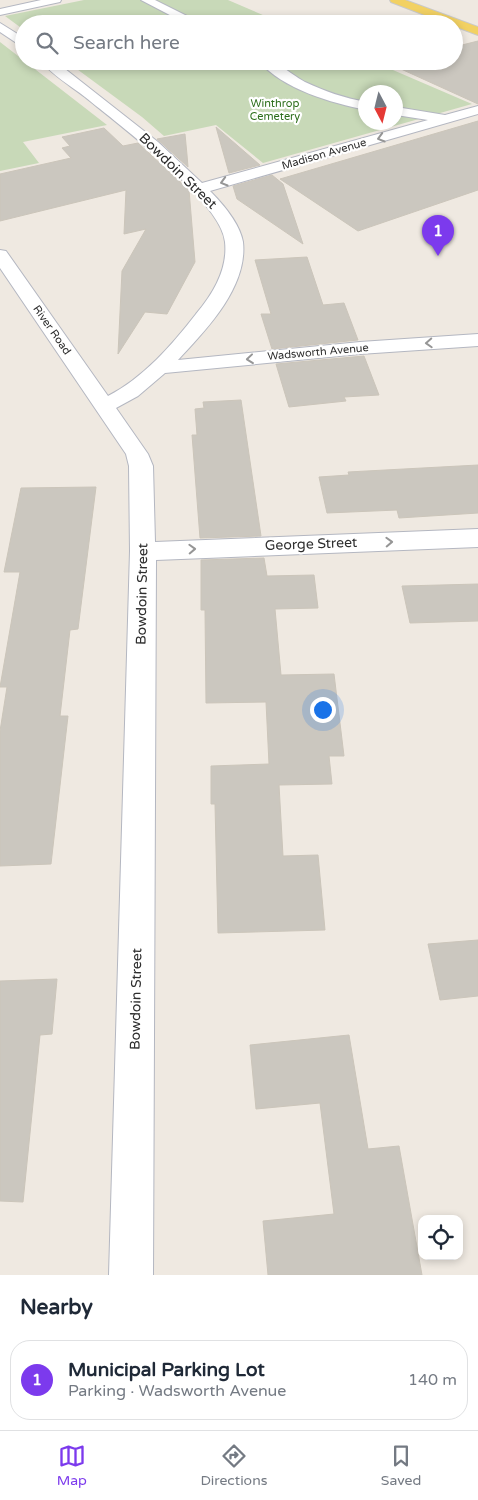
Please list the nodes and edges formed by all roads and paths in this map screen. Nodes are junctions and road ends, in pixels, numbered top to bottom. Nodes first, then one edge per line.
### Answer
1 (56, 0) edge
2 (146, 0) edge
3 (394, 0) edge
4 (0, 12) edge
5 (178, 15) edge
6 (435, 15) edge
7 (463, 25) edge
8 (0, 26) edge
9 (478, 31) edge
10 (15, 37) edge
11 (59, 70) edge
12 (277, 70) edge
13 (358, 104) edge
14 (478, 110) edge
15 (403, 112) edge
16 (447, 118) junction
17 (199, 190) junction
18 (0, 255) edge
19 (478, 340) edge
20 (158, 368) junction
21 (104, 406) junction
22 (478, 538) edge
23 (143, 551) junction
24 (131, 1275) edge

1 - 4 street
2 - 5 street
3 - 6 main road
7 - 9 main road
8 - 10 street
11 - 17 street, Bowdoin Street
12 - 13 street
14 - 16 street, Madison Avenue
15 - 16 street
16 -> 17 street, Madison Avenue
17 - 20 street, Bowdoin Street
18 - 21 street, River Road
19 -> 20 street, Wadsworth Avenue
20 - 21 street, Bowdoin Street
21 - 23 street, Bowdoin Street
23 -> 22 street, George Street
23 - 24 street, Bowdoin Street

